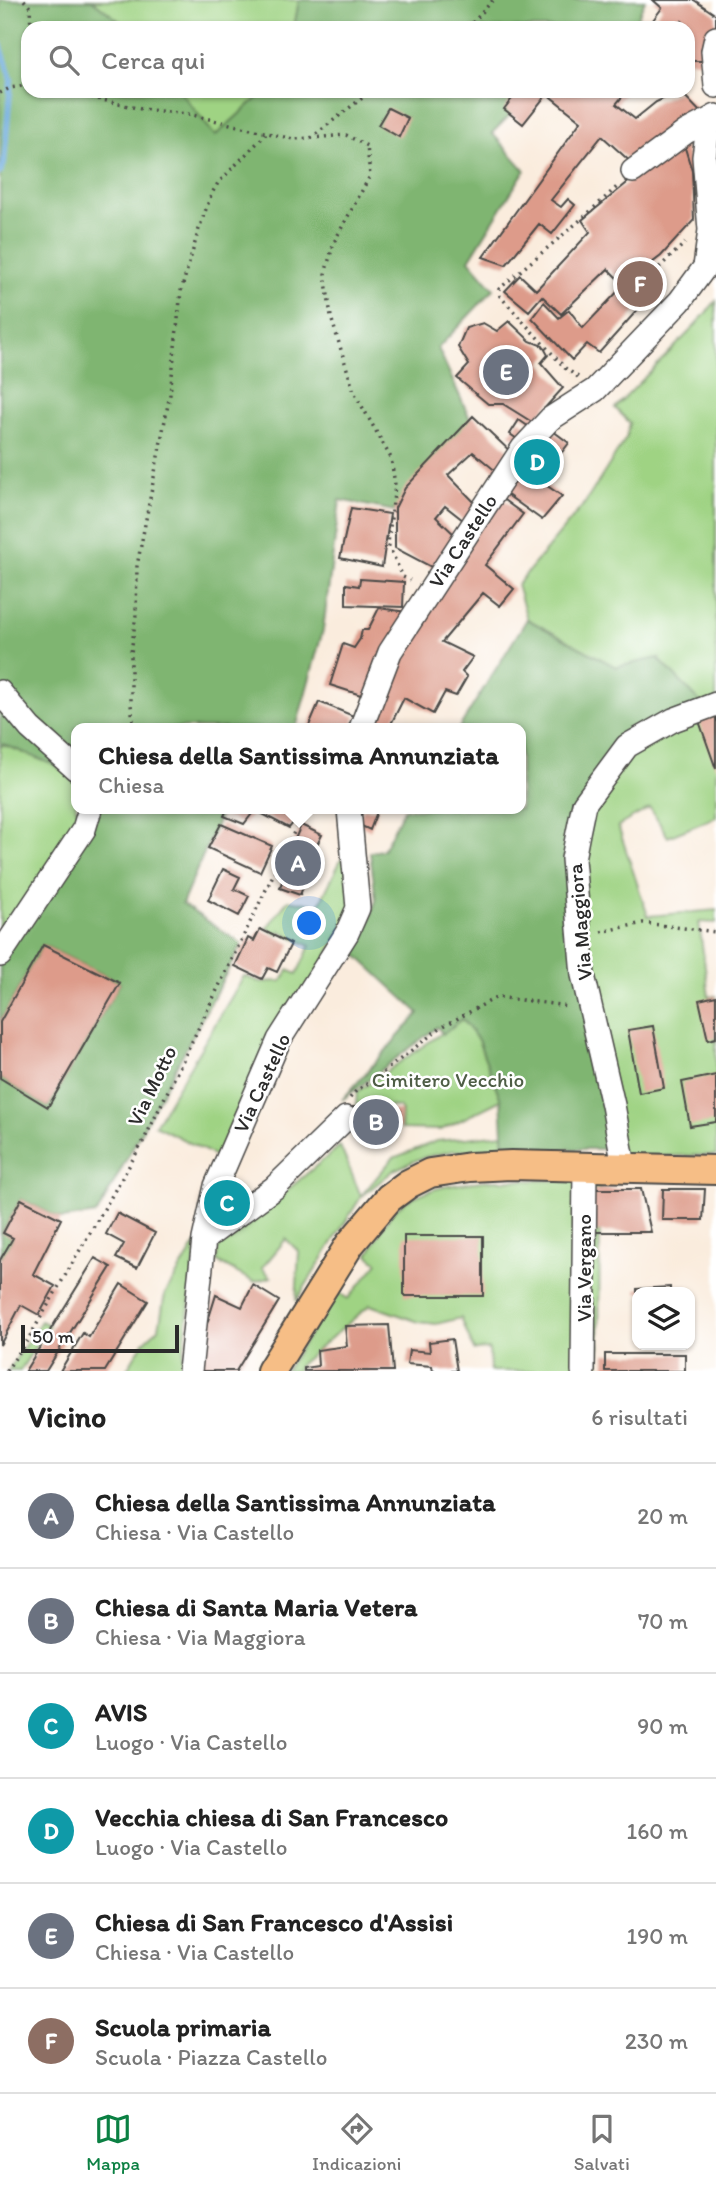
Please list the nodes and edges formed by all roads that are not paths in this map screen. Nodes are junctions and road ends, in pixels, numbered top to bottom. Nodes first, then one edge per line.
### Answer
1 (716, 38) edge
2 (716, 86) edge
3 (713, 118) edge
4 (633, 171) road end
5 (0, 692) edge
6 (716, 704) edge
7 (363, 723) edge
8 (71, 765) edge
9 (88, 814) edge
10 (349, 814) edge
11 (0, 955) edge
12 (346, 1118) road end
13 (585, 1165) junction
14 (624, 1166) junction
15 (716, 1170) edge
16 (204, 1239) junction
17 (190, 1371) edge
18 (271, 1371) edge
19 (583, 1371) edge

1 - 2 street
3 - 4 street
3 - 7 street, Via Castello
5 - 8 street
6 - 14 street, Via Maggiora
9 - 11 street
10 - 16 street, Via Castello
12 - 16 street
13 - 14 main road
13 - 18 main road
13 - 19 street, Via Vergano
14 - 15 main road
16 - 17 street, Via Castello

